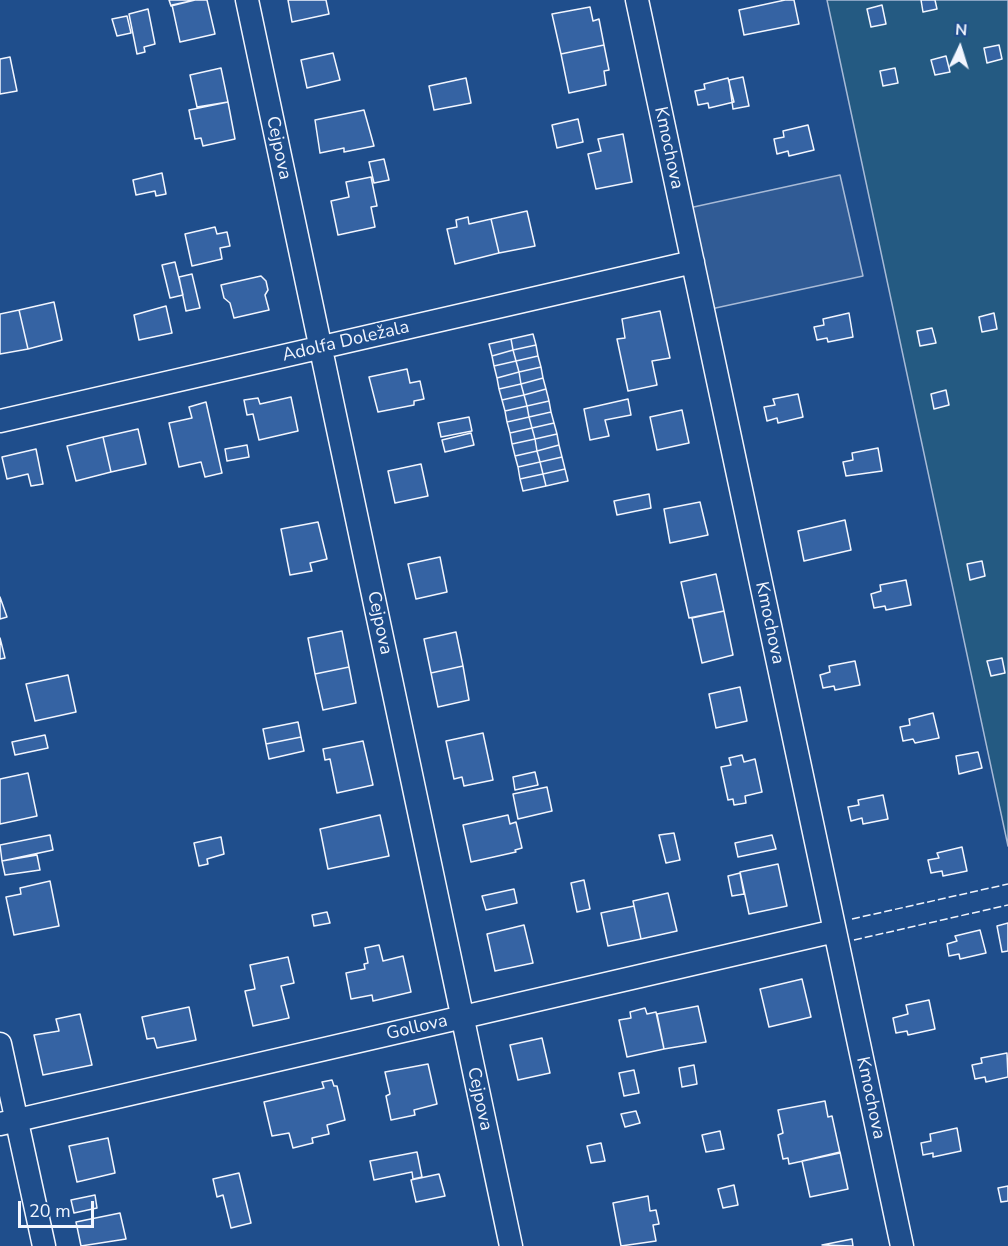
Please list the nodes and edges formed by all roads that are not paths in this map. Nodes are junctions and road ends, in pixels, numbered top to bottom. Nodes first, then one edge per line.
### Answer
1 (247, 0) edge
2 (637, 0) edge
3 (693, 262) junction
4 (321, 348) junction
5 (0, 421) edge
6 (835, 931) junction
7 (462, 1017) junction
8 (0, 1044) edge
9 (8, 1122) edge
10 (44, 1246) edge
11 (511, 1246) edge
12 (902, 1246) edge

1 - 4 street, Cejpova
2 - 3 street, Kmochova
3 - 4 street, Adolfa Doležala
3 - 6 street, Kmochova
4 - 5 street, Adolfa Doležala
4 - 7 street, Cejpova
6 - 7 street, Gollova
6 - 12 street, Kmochova
7 - 9 street, Gollova
7 - 11 street, Cejpova
8 - 9 street
9 - 10 street

